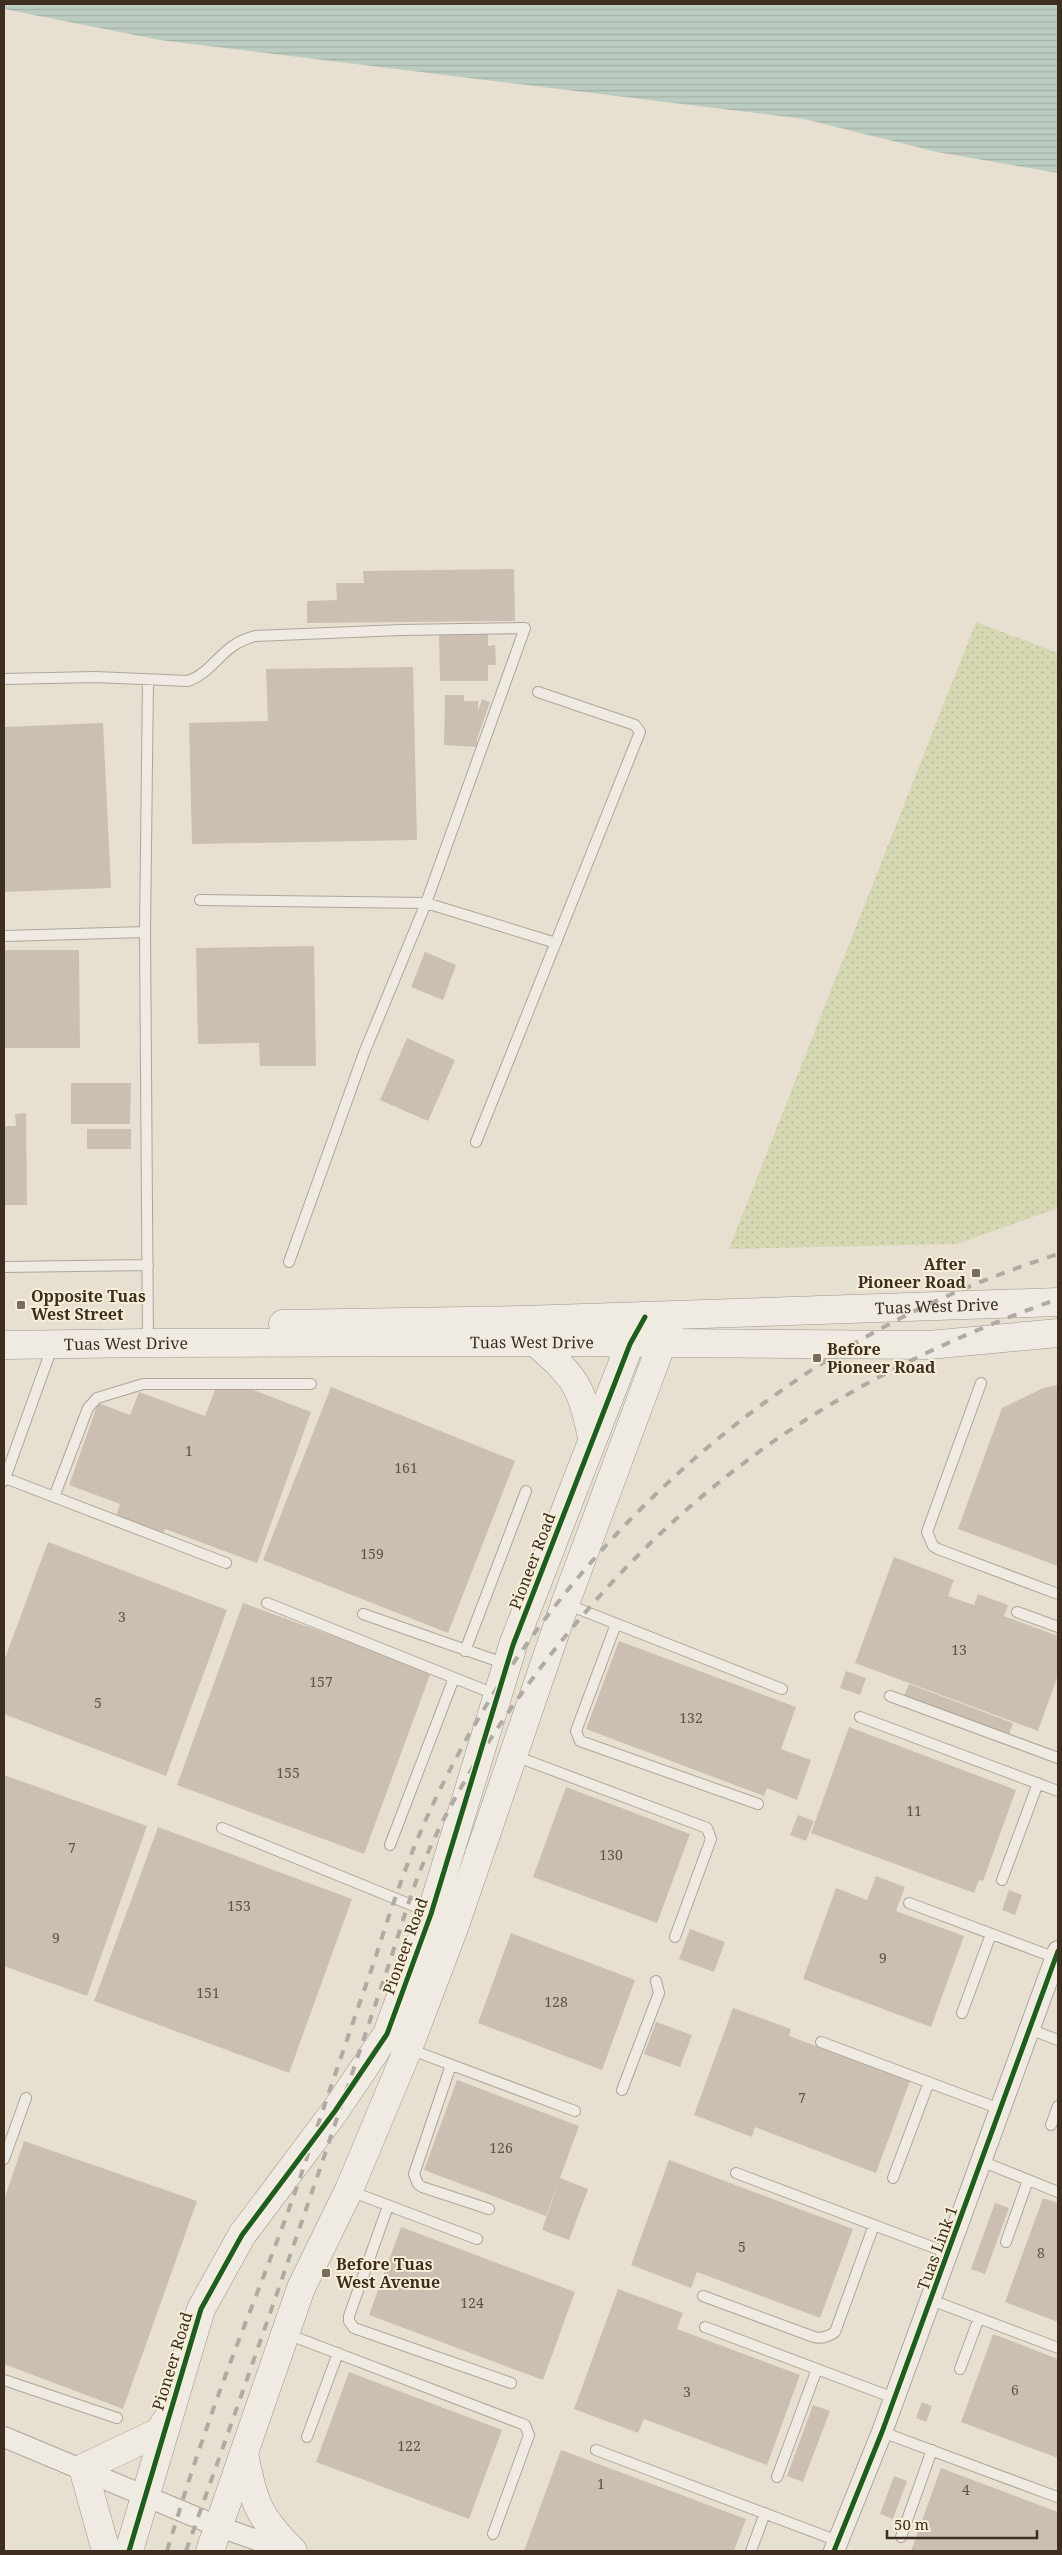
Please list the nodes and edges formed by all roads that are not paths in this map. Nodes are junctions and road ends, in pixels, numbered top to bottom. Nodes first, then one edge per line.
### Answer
1 (4, 679) edge
2 (148, 679) junction
3 (538, 692) dead end
4 (200, 900) dead end
5 (426, 903) junction
6 (145, 932) junction
7 (4, 936) edge
8 (556, 942) junction
9 (476, 1142) dead end
10 (289, 1262) dead end
11 (148, 1265) junction
12 (4, 1267) edge
13 (1058, 1302) edge
14 (672, 1316) junction
15 (645, 1317) junction
16 (4, 1328) edge
17 (1058, 1333) edge
18 (148, 1334) junction
19 (57, 1336) junction
20 (535, 1342) junction
21 (630, 1344) junction
22 (4, 1345) edge
23 (662, 1345) junction
24 (981, 1383) dead end
25 (311, 1384) dead end
26 (592, 1438) junction
27 (4, 1480) edge
28 (526, 1491) dead end
29 (54, 1497) junction
30 (226, 1563) dead end
31 (1058, 1594) edge
32 (267, 1603) dead end
33 (566, 1604) junction
34 (1017, 1612) dead end
35 (363, 1614) dead end
36 (616, 1624) junction
37 (1058, 1627) edge
38 (466, 1651) junction
39 (507, 1664) junction
40 (454, 1678) junction
41 (782, 1689) dead end
42 (498, 1695) junction
43 (890, 1696) dead end
44 (860, 1717) dead end
45 (513, 1755) junction
46 (1058, 1758) edge
47 (1038, 1783) junction
48 (1058, 1791) edge
49 (758, 1804) dead end
50 (222, 1828) dead end
51 (390, 1845) dead end
52 (1002, 1880) dead end
53 (909, 1903) dead end
54 (432, 1914) junction
55 (991, 1934) junction
56 (675, 1937) dead end
57 (1057, 1954) edge
58 (656, 1981) dead end
59 (962, 2013) dead end
60 (1029, 2029) junction
61 (1058, 2040) edge
62 (821, 2042) dead end
63 (408, 2049) junction
64 (451, 2064) junction
65 (929, 2082) junction
66 (622, 2090) dead end
67 (26, 2098) dead end
68 (1058, 2106) edge
69 (1000, 2109) junction
70 (575, 2112) dead end
71 (1051, 2125) dead end
72 (4, 2159) edge
73 (981, 2161) junction
74 (736, 2174) dead end
75 (893, 2178) dead end
76 (1028, 2180) junction
77 (349, 2190) junction
78 (1058, 2192) edge
79 (388, 2206) junction
80 (489, 2209) dead end
81 (874, 2225) junction
82 (477, 2239) dead end
83 (1006, 2242) dead end
84 (948, 2253) junction
85 (703, 2296) dead end
86 (931, 2300) junction
87 (979, 2318) junction
88 (705, 2327) dead end
89 (285, 2334) junction
90 (1058, 2348) edge
91 (338, 2353) junction
92 (817, 2369) junction
93 (960, 2369) dead end
94 (4, 2380) edge
95 (511, 2383) dead end
96 (894, 2398) junction
97 (117, 2418) dead end
98 (166, 2421) junction
99 (882, 2432) junction
100 (4, 2437) edge
101 (307, 2437) dead end
102 (596, 2450) dead end
103 (932, 2450) junction
104 (244, 2454) junction
105 (83, 2468) junction
106 (777, 2477) dead end
107 (146, 2497) junction
108 (1057, 2497) edge
109 (765, 2512) junction
110 (493, 2534) dead end
111 (901, 2537) dead end
112 (214, 2539) edge
113 (836, 2546) edge
114 (106, 2551) edge
115 (129, 2551) edge
116 (288, 2551) edge
117 (293, 2551) edge
118 (751, 2551) edge

1 - 2 lane
2 - 5 lane
2 - 6 lane
3 - 8 lane
4 - 5 lane
5 - 8 lane
5 - 10 lane
6 - 7 lane
6 - 11 lane
8 - 9 lane
11 - 12 lane
11 - 18 lane
13 - 14 street, Tuas West Drive
14 - 15 street, Tuas West Drive
14 - 23 street
15 - 18 street, Tuas West Drive
15 - 21 street, Pioneer Road
16 - 19 street, Tuas West Drive
17 - 23 street, Tuas West Drive
18 - 19 street, Tuas West Drive
18 - 20 street, Tuas West Drive
19 - 22 street, Tuas West Drive
19 - 27 lane
20 - 21 street, Tuas West Drive
20 - 26 street
21 - 23 street, Tuas West Drive
21 - 26 street, Pioneer Road
23 - 33 street
24 - 31 lane
25 - 29 lane
26 - 39 street, Pioneer Road
27 - 29 lane
28 - 38 lane
29 - 30 lane
32 - 40 lane
33 - 36 lane
33 - 45 street
34 - 37 lane
35 - 38 lane
36 - 41 lane
36 - 49 lane
38 - 39 lane
39 - 42 street, Pioneer Road
40 - 42 lane
40 - 51 lane
42 - 54 street, Pioneer Road
43 - 46 lane
44 - 47 lane
45 - 56 lane
45 - 63 street
47 - 48 lane
47 - 52 lane
50 - 54 lane
53 - 55 lane
54 - 98 street, Pioneer Road
55 - 57 lane
55 - 59 lane
57 - 60 street, Tuas Link 1
58 - 66 lane
60 - 61 lane
60 - 69 street, Tuas Link 1
62 - 65 lane
63 - 64 lane
63 - 77 street
64 - 70 lane
64 - 80 lane
65 - 69 lane
65 - 75 lane
67 - 72 lane
68 - 71 lane
69 - 73 street, Tuas Link 1
73 - 76 lane
73 - 84 street, Tuas Link 1
74 - 81 lane
76 - 78 lane
76 - 83 lane
77 - 79 lane
77 - 89 street
79 - 82 lane
79 - 95 lane
81 - 84 lane
81 - 85 lane
84 - 86 street, Tuas Link 1
86 - 87 lane
86 - 96 street, Tuas Link 1
87 - 90 lane
87 - 93 lane
88 - 92 lane
89 - 91 lane
89 - 104 street
91 - 101 lane
91 - 110 lane
92 - 96 lane
92 - 106 lane
94 - 97 lane
96 - 99 street, Tuas Link 1
98 - 105 street
98 - 107 street, Pioneer Road
99 - 103 lane
99 - 113 street, Tuas Link 1
100 - 105 street
102 - 109 lane
103 - 108 lane
103 - 111 lane
104 - 112 street
104 - 117 street
105 - 107 street
105 - 114 street
107 - 112 street
107 - 115 street, Pioneer Road
109 - 113 lane
109 - 118 lane
112 - 116 street

